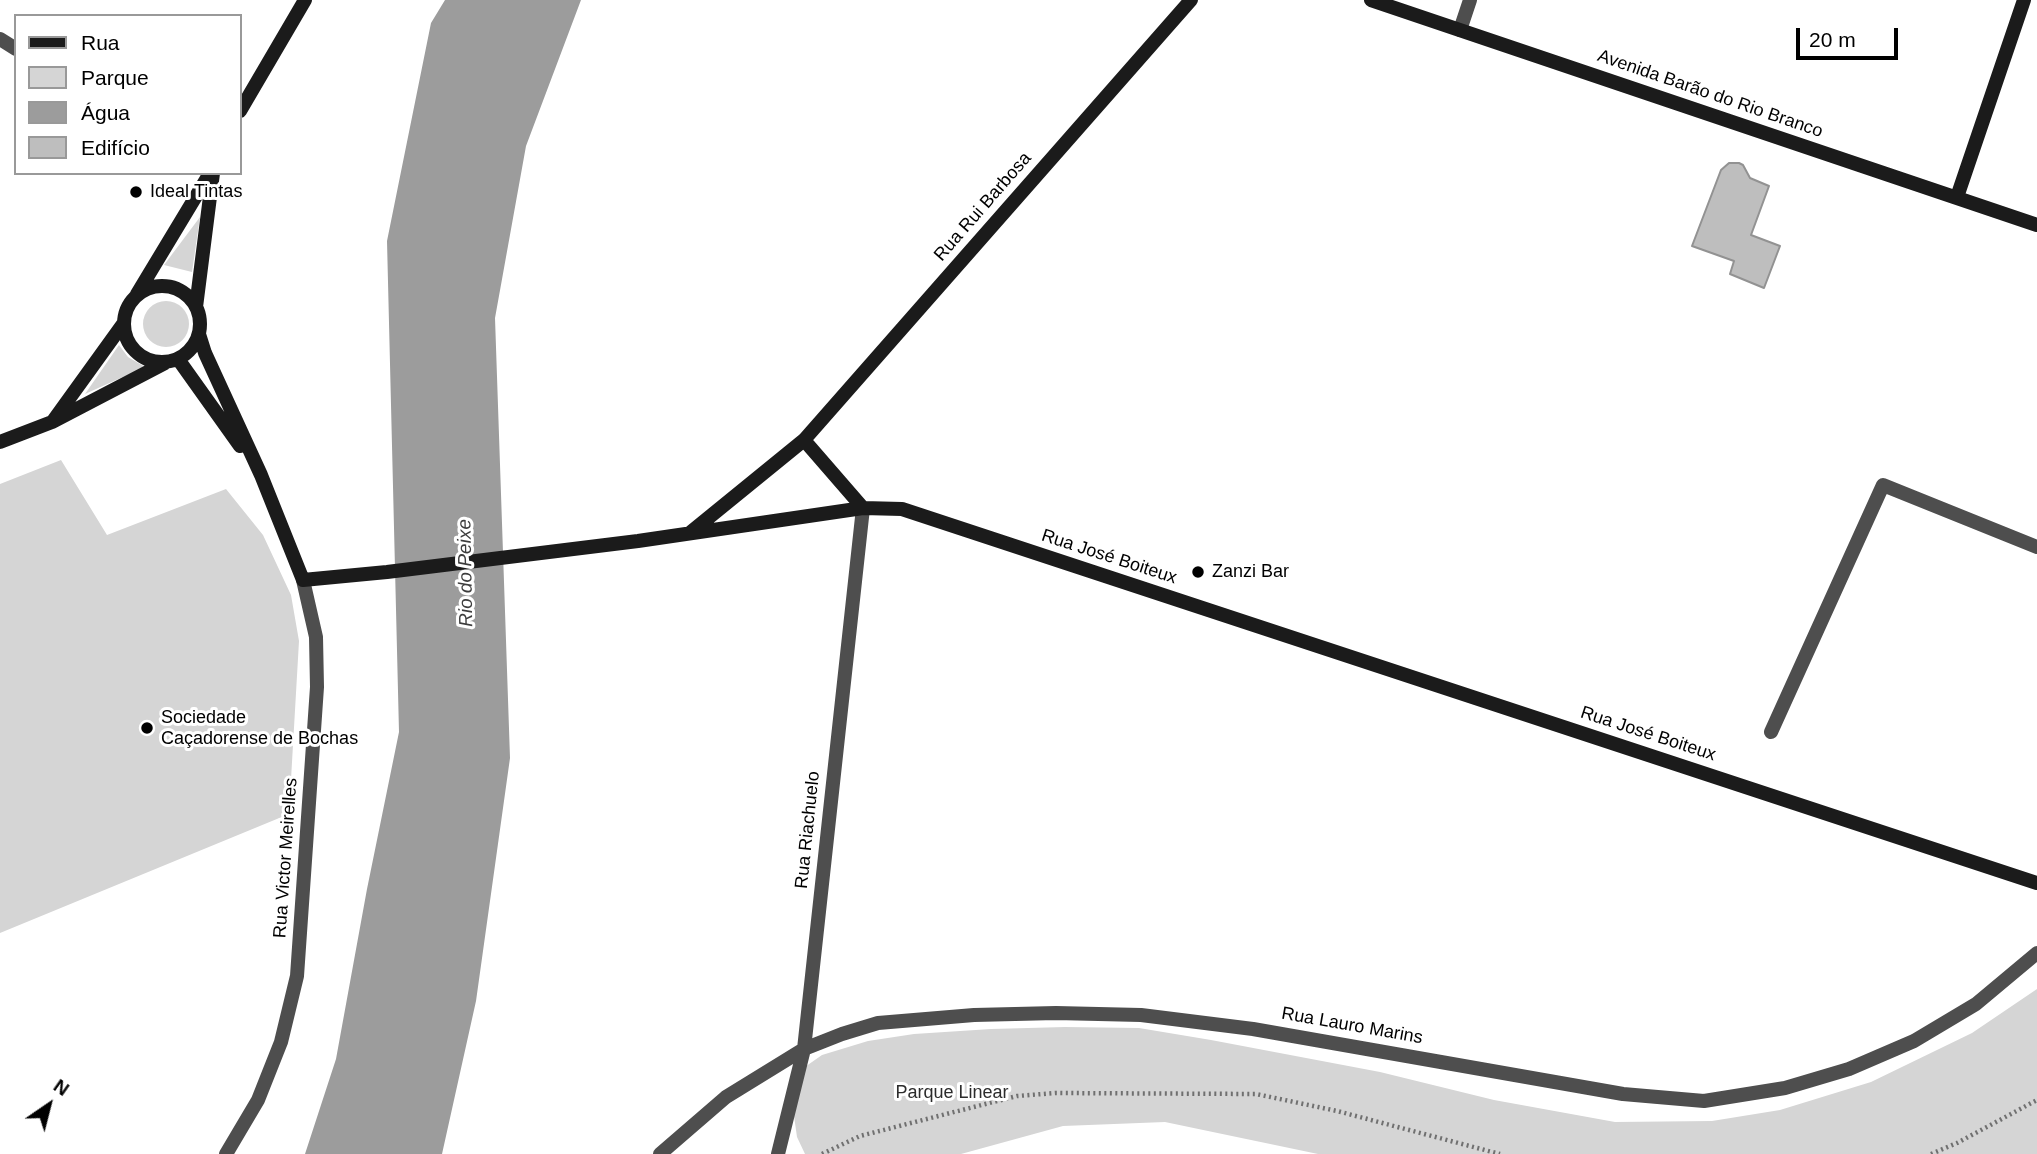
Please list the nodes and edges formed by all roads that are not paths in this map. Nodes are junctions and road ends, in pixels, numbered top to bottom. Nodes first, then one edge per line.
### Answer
1 (304, 0) edge
2 (1191, 0) edge
3 (1371, 0) edge
4 (1470, 0) edge
5 (2024, 0) edge
6 (1460, 30) junction
7 (242, 108) edge
8 (210, 175) edge
9 (211, 175) edge
10 (1957, 197) junction
11 (2037, 225) edge
12 (137, 294) junction
13 (196, 307) junction
14 (123, 324) junction
15 (200, 334) junction
16 (171, 361) junction
17 (52, 422) junction
18 (804, 440) junction
19 (0, 442) edge
20 (261, 475) junction
21 (863, 508) junction
22 (690, 533) junction
23 (2037, 547) edge
24 (303, 580) junction
25 (1771, 732) dead end
26 (2037, 883) edge
27 (2037, 953) edge
28 (804, 1049) junction
29 (226, 1154) edge
30 (660, 1154) edge
31 (778, 1154) edge

1 - 7 main road
2 - 18 main road, Rua Rui Barbosa
3 - 6 main road, Avenida Barão do Rio Branco
4 - 6 street
5 - 10 main road
6 - 10 main road, Avenida Barão do Rio Branco
8 - 12 main road
9 - 13 main road
10 - 11 main road, Avenida Barão do Rio Branco
12 - 13 main road
12 - 14 main road
13 - 15 main road
14 - 16 main road
14 - 17 main road
15 - 16 main road
15 - 20 main road, Rua Victor Meirelles
16 - 17 main road
16 - 20 main road, Rua Victor Meirelles
17 - 19 main road
18 - 21 main road
18 - 22 main road, Rua Rui Barbosa
20 - 24 main road, Rua Victor Meirelles
21 - 22 main road, Rua José Boiteux
21 - 26 main road, Rua José Boiteux
21 - 28 street, Rua Riachuelo
22 - 24 main road, Rua José Boiteux
23 - 25 street
24 - 29 street, Rua Victor Meirelles
27 - 28 street, Rua Lauro Marins
28 - 30 street, Rua Lauro Marins
28 - 31 street, Rua Riachuelo

